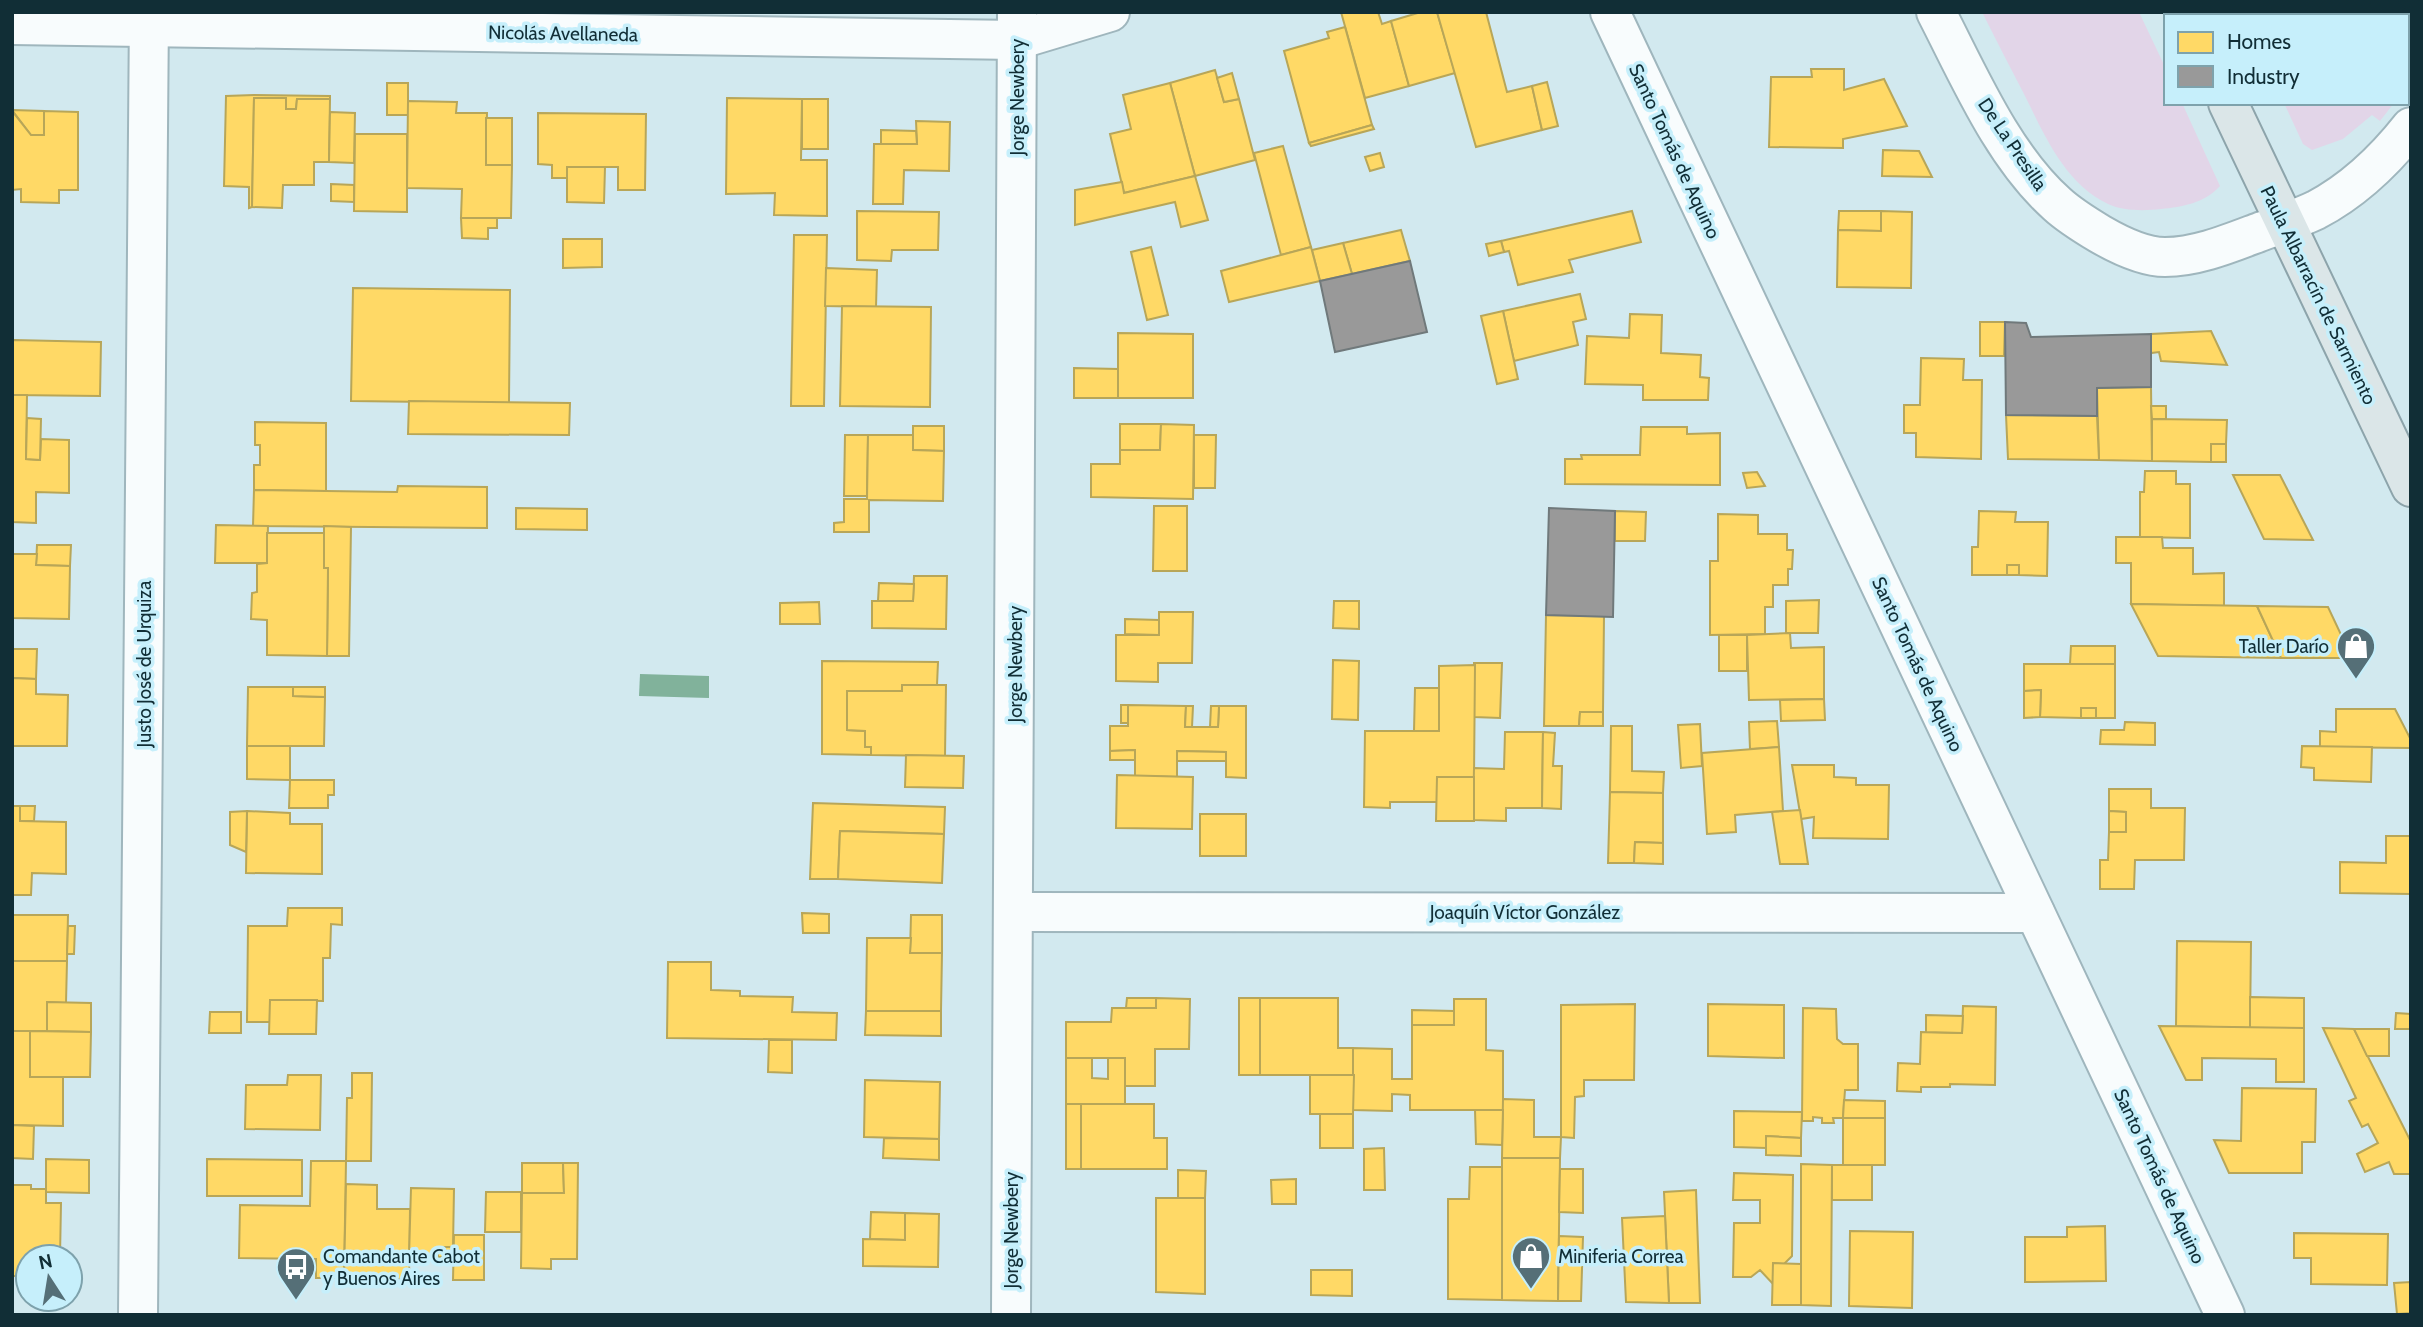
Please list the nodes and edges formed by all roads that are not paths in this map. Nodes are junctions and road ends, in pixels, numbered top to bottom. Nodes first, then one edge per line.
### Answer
1 (1110, 12) edge
2 (1610, 12) edge
3 (1936, 12) edge
4 (149, 20) edge
5 (12, 25) edge
6 (1017, 26) edge
7 (2229, 105) edge
8 (2411, 127) edge
9 (2284, 223) junction
10 (2411, 487) edge
11 (1014, 912) junction
12 (2035, 913) junction
13 (138, 1315) edge
14 (1011, 1315) edge
15 (2225, 1315) edge

1 - 6 street, Nicolás Avellaneda
2 - 12 street, Santo Tomás de Aquino
3 - 9 street, De La Presilla
4 - 5 street, Nicolás Avellaneda
4 - 6 street, Nicolás Avellaneda
4 - 13 street, Justo José de Urquiza
6 - 11 street, Jorge Newbery
7 - 9 main road, Paula Albarracín de Sarmiento
8 - 9 street, De La Presilla
9 - 10 main road, Paula Albarracín de Sarmiento
11 - 12 street, Joaquín Víctor González
11 - 14 street, Jorge Newbery
12 - 15 street, Santo Tomás de Aquino

